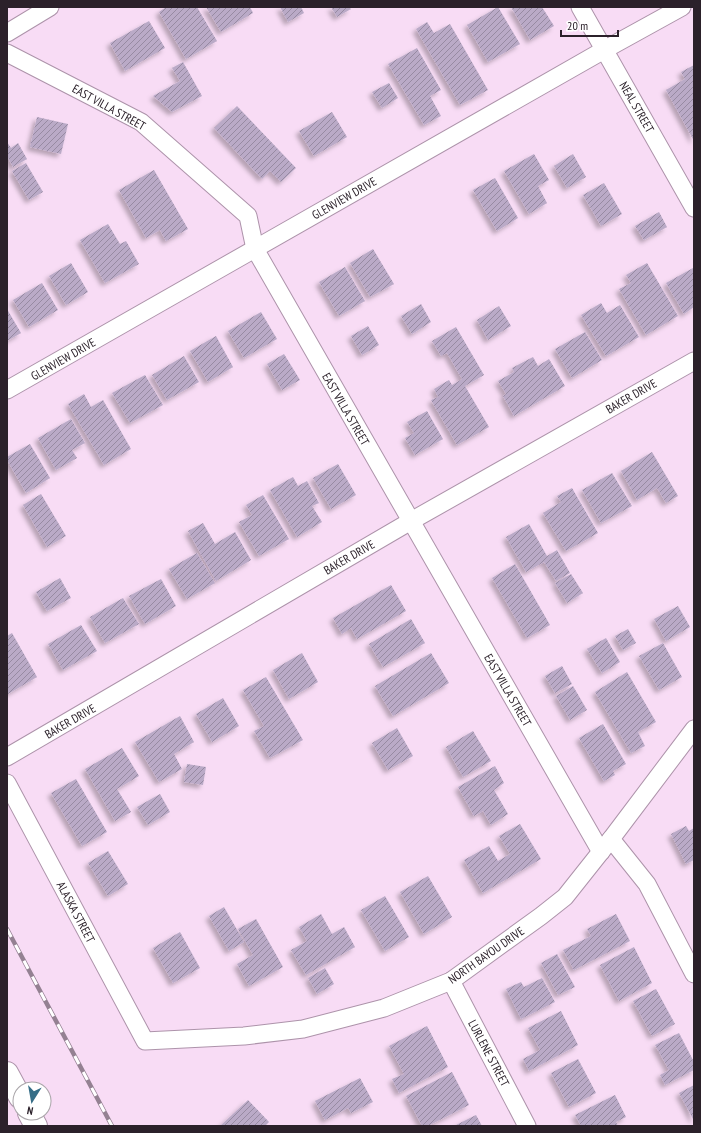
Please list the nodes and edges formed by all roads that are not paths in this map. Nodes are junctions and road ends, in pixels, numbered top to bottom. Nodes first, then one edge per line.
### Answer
1 (50, 7) edge
2 (580, 7) edge
3 (682, 7) edge
4 (7, 33) edge
5 (604, 50) junction
6 (7, 53) edge
7 (694, 208) edge
8 (255, 249) junction
9 (694, 360) edge
10 (7, 390) edge
11 (411, 521) junction
12 (694, 729) edge
13 (7, 757) edge
14 (7, 783) edge
15 (606, 846) junction
16 (694, 974) edge
17 (451, 981) junction
18 (145, 1041) joint
19 (7, 1073) edge
20 (12, 1082) edge
21 (527, 1126) edge

1 - 4 street
2 - 5 street, NEAL STREET
3 - 5 street, GLENVIEW DRIVE
5 - 7 street, NEAL STREET
5 - 8 street, GLENVIEW DRIVE
6 - 8 street, EAST VILLA STREET
8 - 10 street, GLENVIEW DRIVE
8 - 11 street, EAST VILLA STREET
9 - 11 street, BAKER DRIVE
11 - 13 street, BAKER DRIVE
11 - 15 street, EAST VILLA STREET
12 - 15 street, NORTH BAYOU DRIVE
14 - 18 street, ALASKA STREET
15 - 16 street, EAST VILLA STREET
15 - 17 street, NORTH BAYOU DRIVE
17 - 18 street, NORTH BAYOU DRIVE
17 - 21 street, LURLENE STREET
19 - 20 main road

